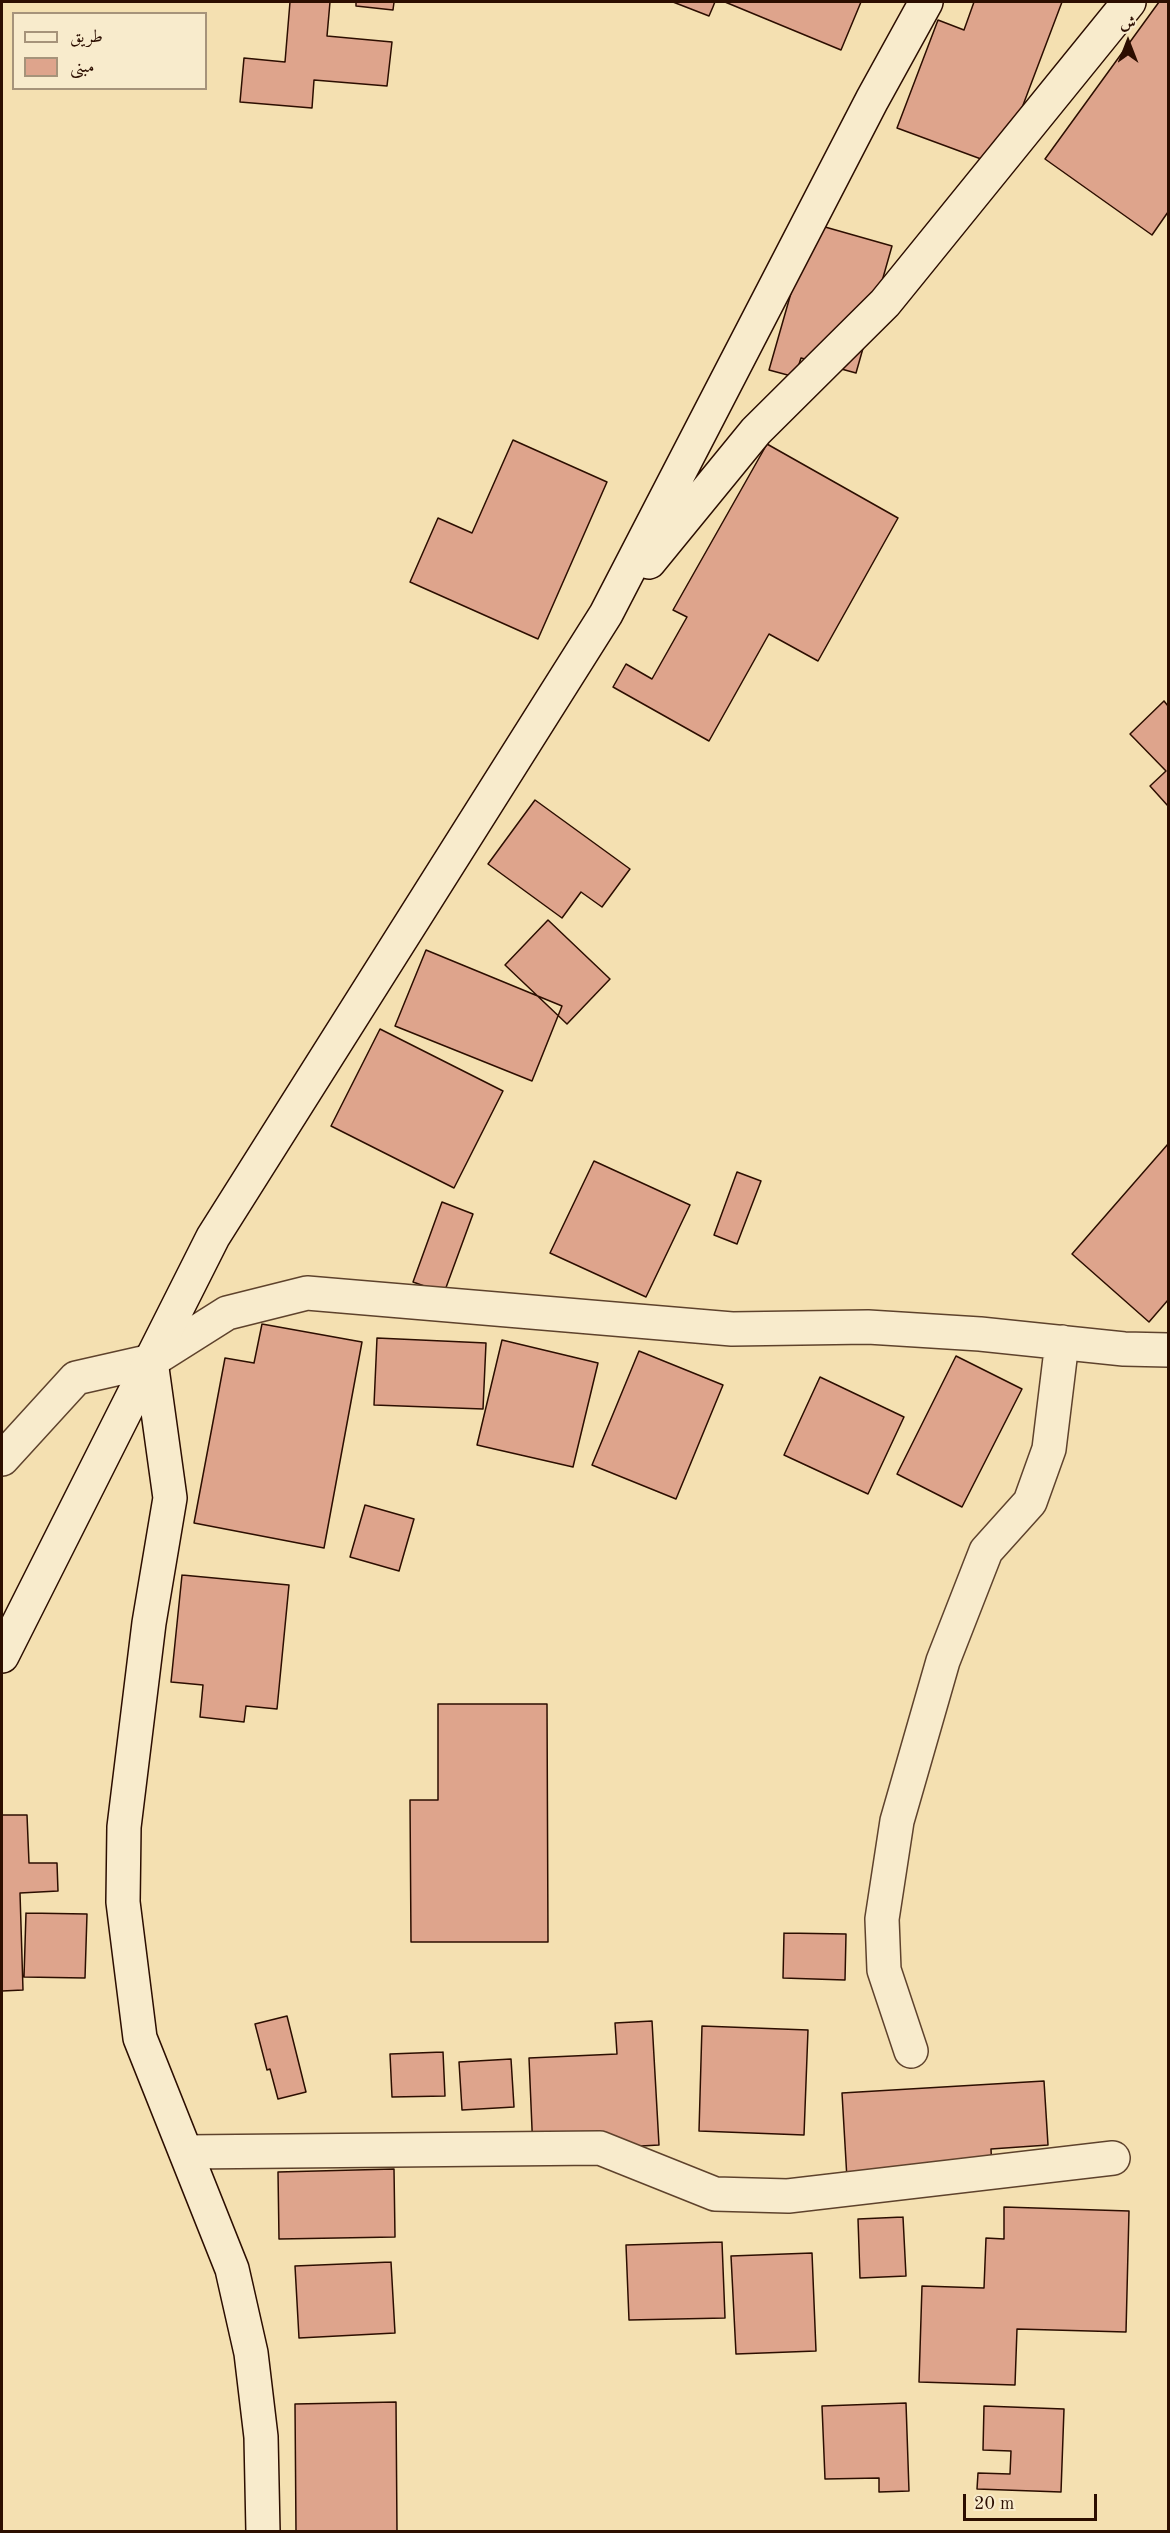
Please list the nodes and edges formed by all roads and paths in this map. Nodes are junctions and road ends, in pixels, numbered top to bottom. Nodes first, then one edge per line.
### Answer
1 (927, 2) edge
2 (1130, 2) edge
3 (606, 614) junction
4 (1062, 1342) junction
5 (1168, 1350) edge
6 (151, 1361) junction
7 (2, 1459) edge
8 (2, 1656) edge
9 (911, 2051) dead end
10 (186, 2152) junction
11 (1113, 2158) dead end
12 (263, 2532) edge

1 - 3 street
2 - 3 street
3 - 6 street
4 - 5 street
4 - 6 street
4 - 9 street
6 - 7 street
6 - 8 street
6 - 10 street
10 - 11 street
10 - 12 street

